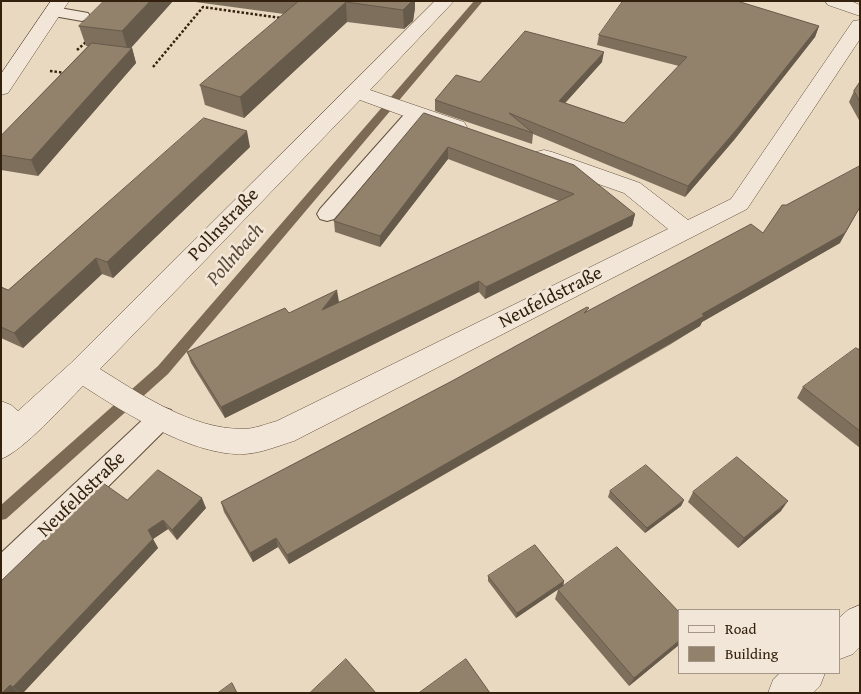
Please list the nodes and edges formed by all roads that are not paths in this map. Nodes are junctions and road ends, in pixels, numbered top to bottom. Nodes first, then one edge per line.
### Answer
1 (445, 1) edge
2 (834, 1) edge
3 (57, 7) edge
4 (860, 11) edge
5 (82, 16) dead end
6 (860, 25) edge
7 (1, 89) edge
8 (367, 95) junction
9 (410, 111) junction
10 (471, 132) edge
11 (528, 152) edge
12 (327, 214) dead end
13 (685, 230) junction
14 (81, 371) junction
15 (156, 414) junction
16 (7, 430) edge
17 (1, 573) edge
18 (860, 622) edge
19 (841, 640) edge
20 (806, 674) edge
21 (786, 693) edge

1 - 8 street, Pollnstraße
2 - 4 street
3 - 5 lane
3 - 7 street
6 - 13 street, Neufeldstraße
8 - 9 street
8 - 14 street, Pollnstraße
9 - 10 street
9 - 12 lane
11 - 13 street
13 - 15 street, Neufeldstraße
14 - 15 street, Neufeldstraße
14 - 16 street, Pollnstraße
15 - 17 lane, Neufeldstraße
18 - 19 street
20 - 21 street

